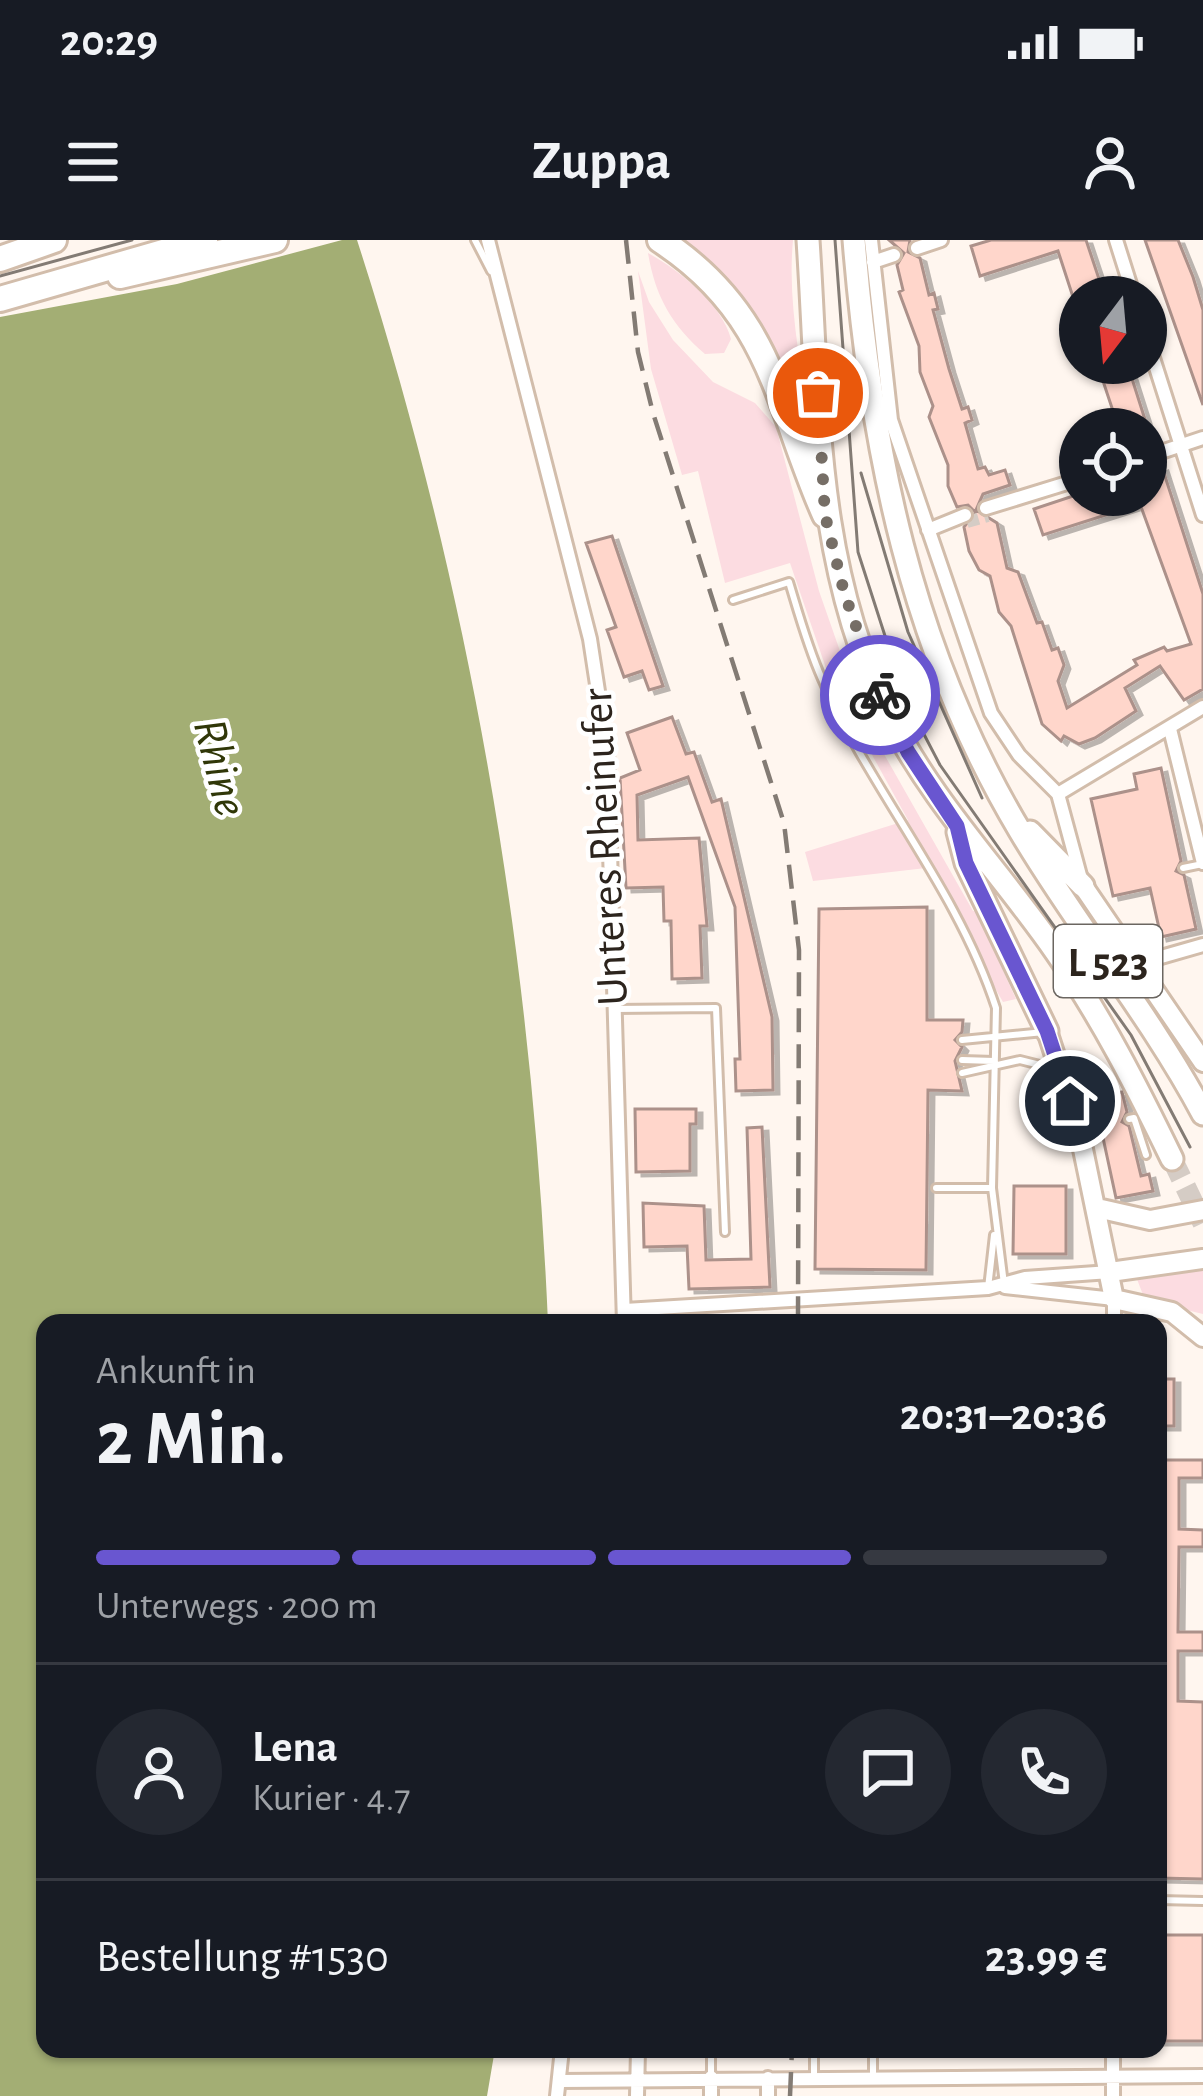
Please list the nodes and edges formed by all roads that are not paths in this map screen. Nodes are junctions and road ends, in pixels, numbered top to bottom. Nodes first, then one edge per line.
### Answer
1 (54, 240) edge
2 (205, 240) edge
3 (275, 240) edge
4 (475, 240) edge
5 (488, 240) edge
6 (660, 240) edge
7 (808, 240) edge
8 (854, 240) edge
9 (871, 240) edge
10 (941, 240) edge
11 (1116, 240) edge
12 (916, 248) dead end
13 (894, 255) dead end
14 (0, 259) edge
15 (873, 262) junction
16 (80, 274) junction
17 (1127, 276) edge
18 (499, 285) junction
19 (0, 299) edge
20 (1161, 384) edge
21 (1203, 438) edge
22 (1180, 445) junction
23 (1167, 450) edge
24 (1059, 486) edge
25 (987, 512) tunnel mouth
26 (825, 515) junction
27 (1203, 515) edge
28 (962, 519) tunnel mouth
29 (928, 530) junction
30 (733, 600) dead end
31 (1203, 707) edge
32 (1171, 729) junction
33 (1058, 794) junction
34 (1008, 811) junction
35 (957, 826) junction
36 (1203, 863) edge
37 (1183, 868) dead end
38 (1083, 886) junction
39 (1203, 945) edge
40 (1140, 962) junction
41 (612, 1010) junction
42 (1047, 1031) junction
43 (962, 1040) dead end
44 (995, 1040) junction
45 (962, 1060) dead end
46 (1203, 1062) edge
47 (994, 1064) junction
48 (1062, 1071) junction
49 (962, 1073) dead end
50 (1203, 1114) edge
51 (1129, 1119) dead end
52 (1100, 1126) dead end
53 (1078, 1130) junction
54 (1146, 1154) dead end
55 (1172, 1159) tunnel mouth
56 (936, 1188) dead end
57 (992, 1188) junction
58 (1097, 1208) junction
59 (1203, 1210) edge
60 (725, 1232) dead end
61 (994, 1232) junction
62 (1203, 1259) edge
63 (1110, 1272) junction
64 (1004, 1286) junction
65 (988, 1288) junction
66 (1114, 1299) junction
67 (1172, 1312) junction
68 (624, 1314) edge
69 (650, 1314) edge
70 (1114, 1314) edge
71 (1203, 1319) edge
72 (1203, 1337) edge
73 (1167, 1900) edge
74 (1203, 1901) edge
75 (561, 2058) edge
76 (638, 2058) edge
77 (711, 2058) edge
78 (814, 2058) edge
79 (873, 2058) edge
80 (1113, 2058) edge
81 (1113, 2076) junction
82 (1203, 2076) edge
83 (711, 2077) junction
84 (637, 2078) junction
85 (768, 2078) junction
86 (814, 2078) junction
87 (833, 2078) junction
88 (873, 2078) junction
89 (558, 2089) edge
90 (637, 2096) edge
91 (711, 2096) edge
92 (768, 2096) edge
93 (832, 2096) edge
94 (1113, 2096) edge

1 - 14 highway
2 - 16 highway
3 - 16 highway
4 - 18 lane
5 - 18 street, Unteres Rheinufer
6 - 26 highway
7 - 26 main road, L 523
8 - 34 main road, L 523
9 - 15 street
10 - 12 street
11 - 17 street
13 - 15 street
15 - 29 street
16 - 19 highway
18 - 41 street, Unteres Rheinufer
20 - 22 street
21 - 22 street
22 - 23 street
22 - 27 street
24 - 25 street
26 - 35 main road, L 523
28 - 29 street
29 - 33 street
30 - 44 lane
31 - 32 street
32 - 33 street
32 - 36 street
33 - 38 street
34 - 38 main road
34 - 50 main road, L 523
35 - 42 main road
35 - 55 main road, L 523
36 - 37 lane
38 - 40 main road, L 523
39 - 40 street
40 - 46 main road, L 523
41 - 60 lane
41 - 68 street, Unteres Rheinufer
42 - 44 lane
42 - 48 main road, L 523
43 - 44 lane
44 - 47 lane
45 - 47 lane
47 - 48 lane
47 - 49 lane
47 - 57 lane
48 - 53 main road, L 523
51 - 54 lane
52 - 53 lane
53 - 58 main road, L 523
56 - 57 lane
57 - 61 lane
58 - 59 main road
58 - 63 main road, L 523
61 - 64 lane
61 - 65 lane
62 - 63 main road
63 - 64 street
63 - 66 main road, L 523
64 - 65 street
64 - 66 street
65 - 69 street
66 - 67 main road
66 - 70 street
67 - 71 main road
67 - 72 main road
73 - 74 lane
75 - 89 street
76 - 84 street
77 - 83 lane
78 - 86 lane
79 - 88 lane
80 - 81 street
81 - 82 street
81 - 88 street
81 - 94 street
83 - 84 street
83 - 85 street
83 - 91 street
84 - 89 street
84 - 90 street
85 - 86 street
85 - 92 street
86 - 87 street
87 - 88 street
87 - 93 street

